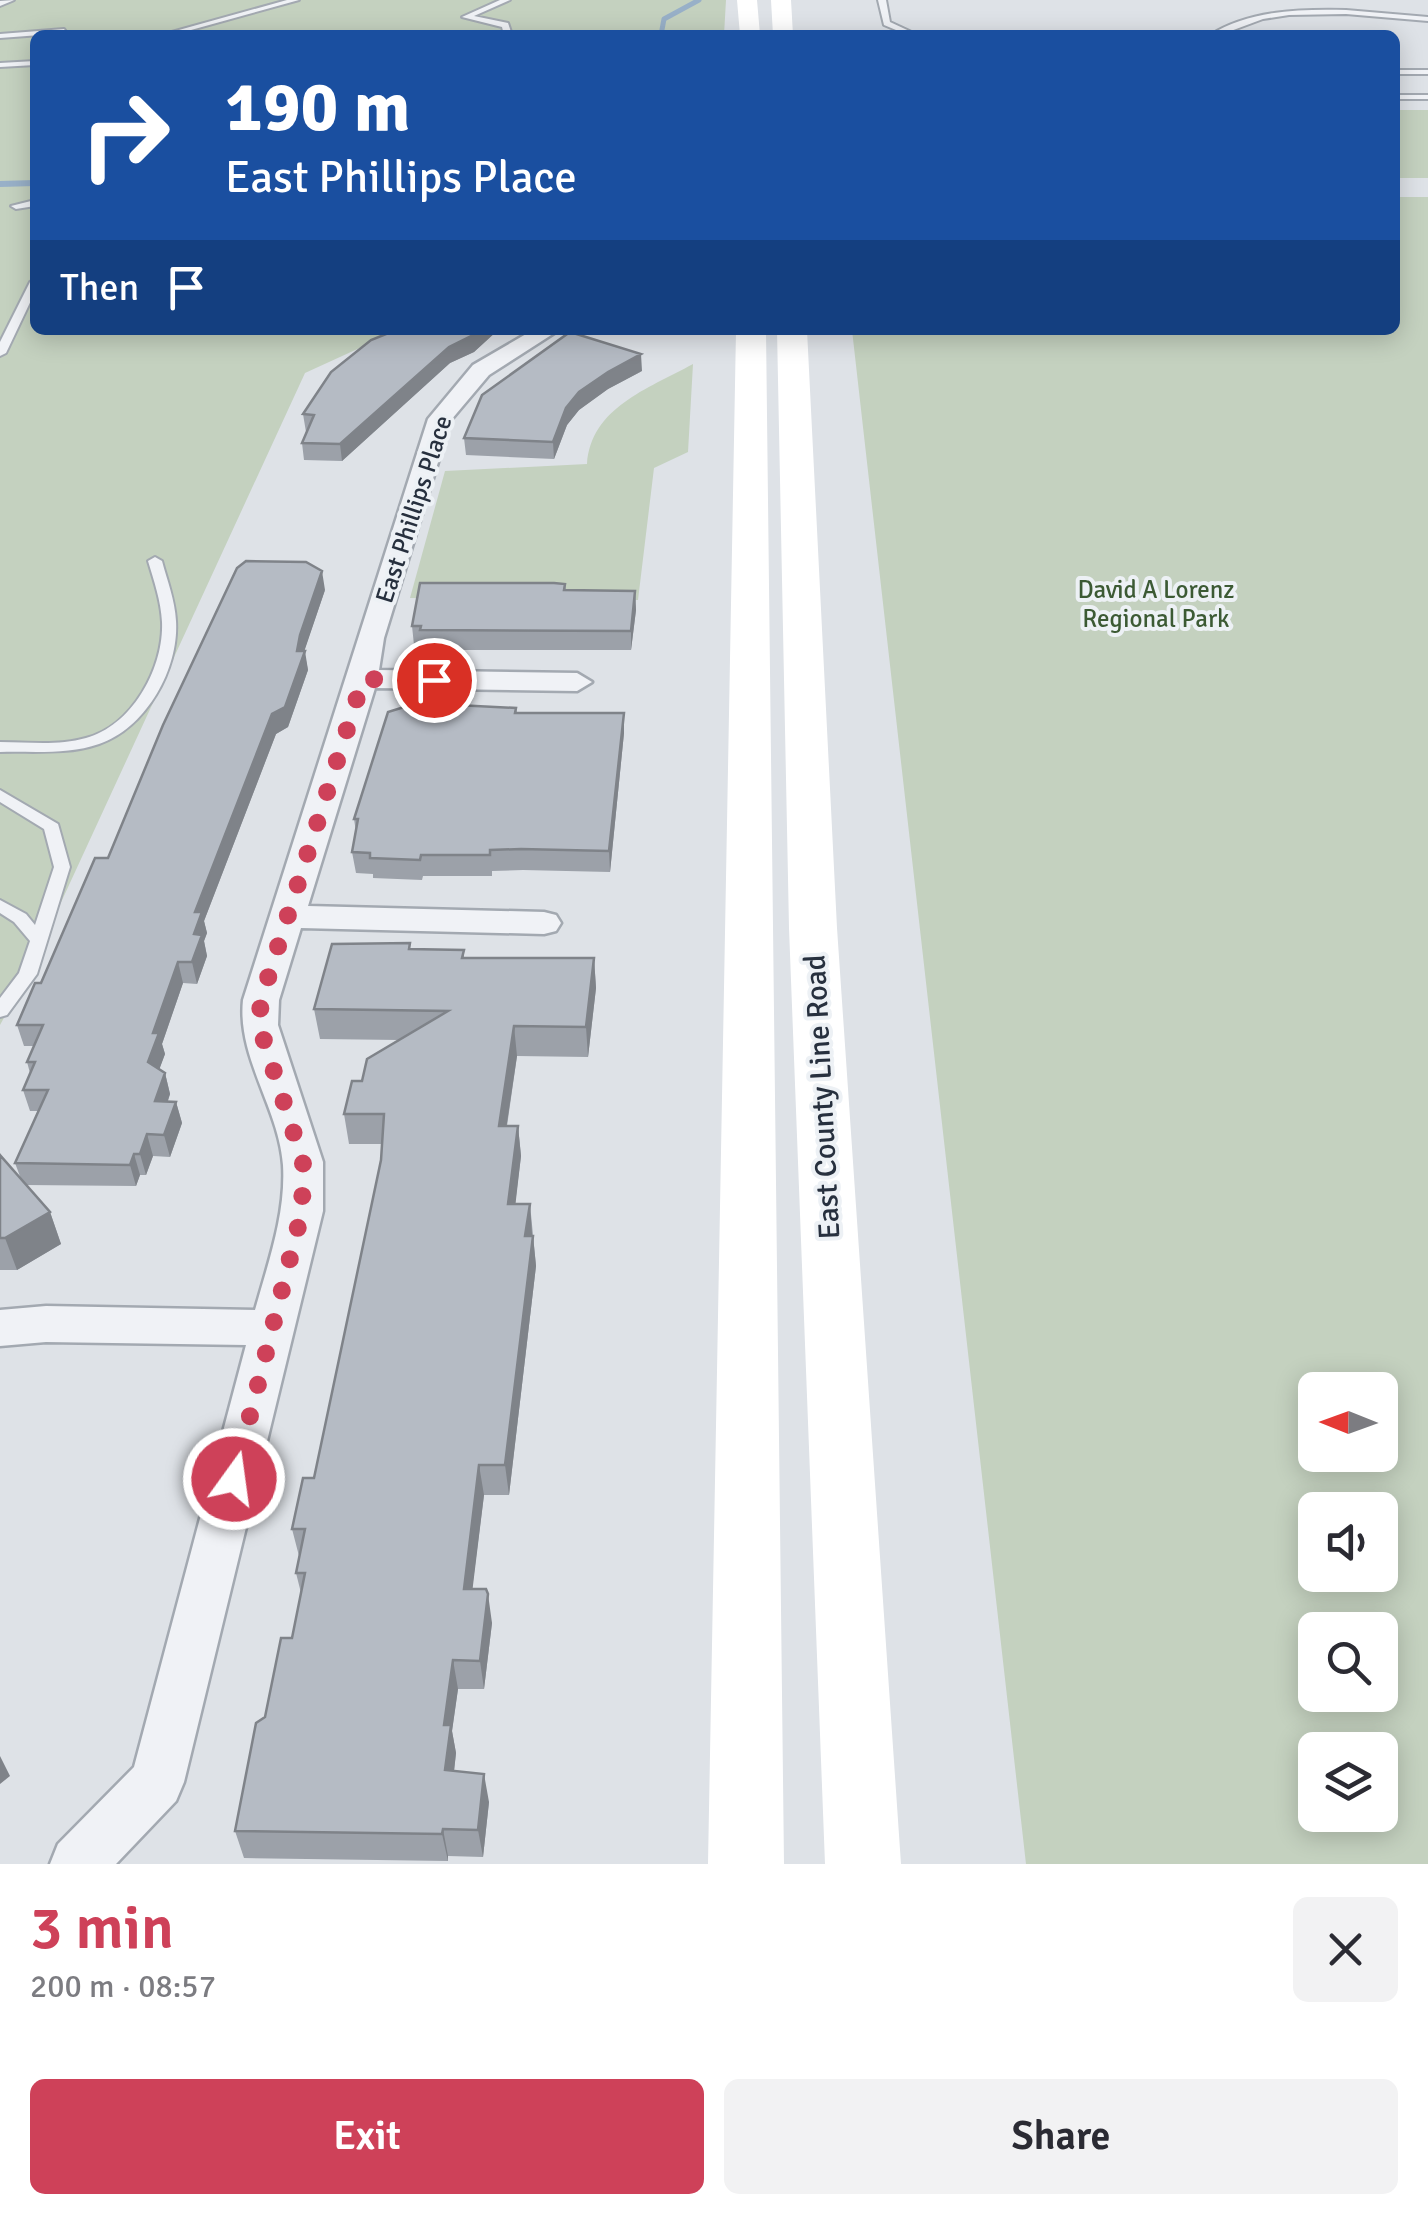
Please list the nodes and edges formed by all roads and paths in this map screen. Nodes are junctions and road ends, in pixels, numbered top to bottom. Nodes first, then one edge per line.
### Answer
1 (10, 0) edge
2 (295, 0) edge
3 (506, 0) edge
4 (747, 0) edge
5 (781, 0) edge
6 (882, 0) edge
7 (0, 4) edge
8 (1428, 18) edge
9 (184, 30) edge
10 (506, 30) edge
11 (750, 30) edge
12 (783, 30) edge
13 (903, 30) edge
14 (1221, 30) edge
15 (30, 35) edge
16 (0, 36) edge
17 (30, 65) edge
18 (0, 68) edge
19 (1400, 72) edge
20 (1425, 74) edge
21 (1400, 96) edge
22 (1428, 96) edge
23 (30, 204) edge
24 (16, 206) dead end
25 (30, 304) edge
26 (540, 335) edge
27 (751, 335) edge
28 (792, 335) edge
29 (0, 353) edge
30 (155, 561) dead end
31 (363, 679) junction
32 (577, 682) dead end
33 (0, 747) edge
34 (0, 796) edge
35 (0, 905) edge
36 (286, 917) junction
37 (544, 923) dead end
38 (40, 942) junction
39 (0, 1011) edge
40 (0, 1328) edge
41 (273, 1328) junction
42 (78, 1864) edge
43 (746, 1864) edge
44 (863, 1864) edge

1 - 7 lane
2 - 9 lane
3 - 10 lane
4 - 11 main road
5 - 12 main road
6 - 13 lane
8 - 14 lane
15 - 16 lane
17 - 18 lane
19 - 20 lane
21 - 22 lane
23 - 24 lane
25 - 29 lane
26 - 31 street, East Phillips Place
27 - 43 main road
28 - 44 main road, East County Line Road
30 - 33 lane
31 - 32 street
31 - 36 street, East Phillips Place
34 - 38 lane
35 - 38 lane
36 - 37 street
36 - 41 street, East Phillips Place
38 - 39 lane
40 - 41 street
41 - 42 street, East Phillips Place

